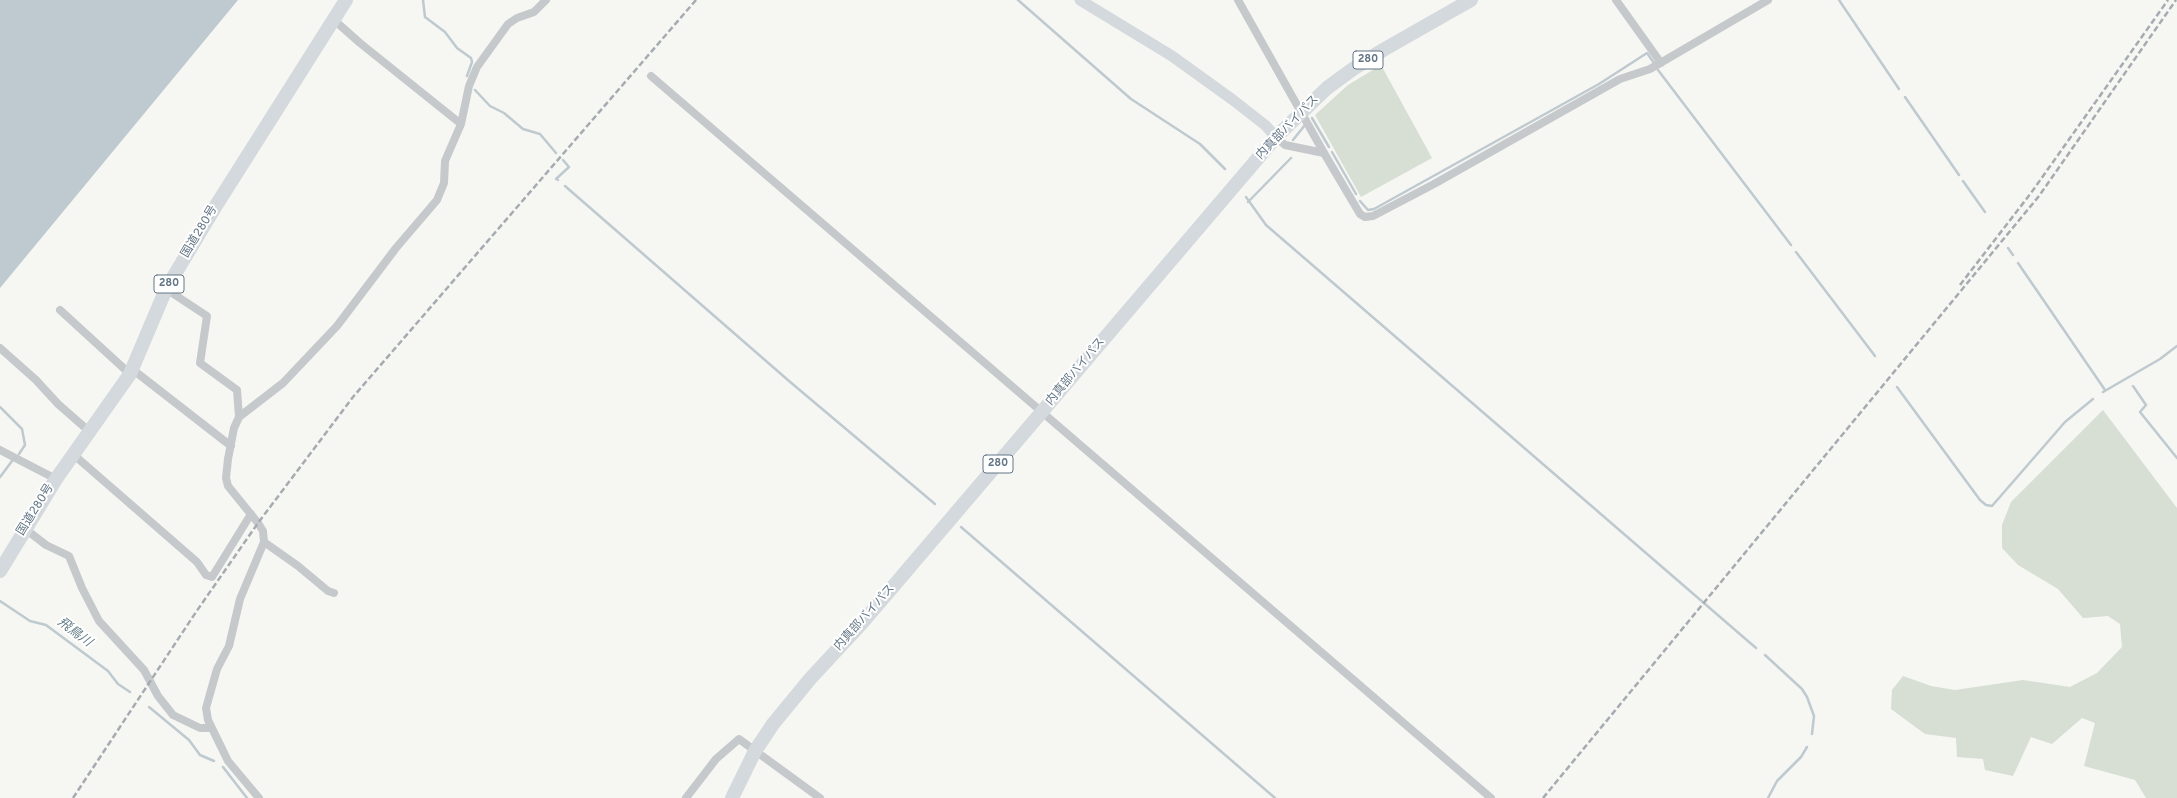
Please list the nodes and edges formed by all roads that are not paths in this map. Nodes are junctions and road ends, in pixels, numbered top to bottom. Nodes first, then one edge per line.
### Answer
1 (346, 0) edge
2 (546, 0) edge
3 (1080, 0) edge
4 (1238, 0) edge
5 (1471, 0) edge
6 (1618, 0) edge
7 (1768, 0) edge
8 (334, 20) junction
9 (1661, 63) junction
10 (651, 76) dead end
11 (1301, 112) junction
12 (461, 124) junction
13 (1276, 137) junction
14 (1324, 153) junction
15 (166, 289) junction
16 (60, 310) dead end
17 (0, 348) edge
18 (131, 372) junction
19 (1043, 412) junction
20 (239, 417) junction
21 (90, 432) junction
22 (231, 446) junction
23 (0, 450) edge
24 (74, 454) junction
25 (56, 479) junction
26 (251, 514) junction
27 (24, 528) junction
28 (264, 542) junction
29 (0, 571) edge
30 (334, 593) dead end
31 (211, 728) junction
32 (755, 751) junction
33 (258, 798) edge
34 (686, 798) edge
35 (732, 798) edge
36 (820, 798) edge
37 (1491, 798) edge

1 - 8 highway, 国道280号 / 280
2 - 12 street
3 - 13 street
4 - 11 street
5 - 11 highway, 内真部バイパス / 280
6 - 9 street
7 - 9 street
8 - 12 street
8 - 15 highway, 国道280号 / 280
9 - 14 street
10 - 19 street
11 - 13 highway, 内真部バイパス / 280
11 - 14 street
12 - 20 street
13 - 14 street
13 - 19 highway, 内真部バイパス / 280
15 - 18 highway, 国道280号 / 280
15 - 20 street
16 - 18 street
17 - 21 street
18 - 21 highway, 国道280号 / 280
18 - 22 street
19 - 32 highway, 内真部バイパス / 280
19 - 37 street
20 - 22 street
21 - 24 highway, 国道280号 / 280
22 - 26 street
23 - 25 street
24 - 25 highway, 国道280号 / 280
24 - 26 street
25 - 27 highway, 国道280号 / 280
26 - 28 street
27 - 29 highway, 国道280号 / 280
27 - 31 street
28 - 30 street
28 - 31 street
31 - 33 street
32 - 34 street
32 - 35 highway, 内真部バイパス / 280
32 - 36 street

